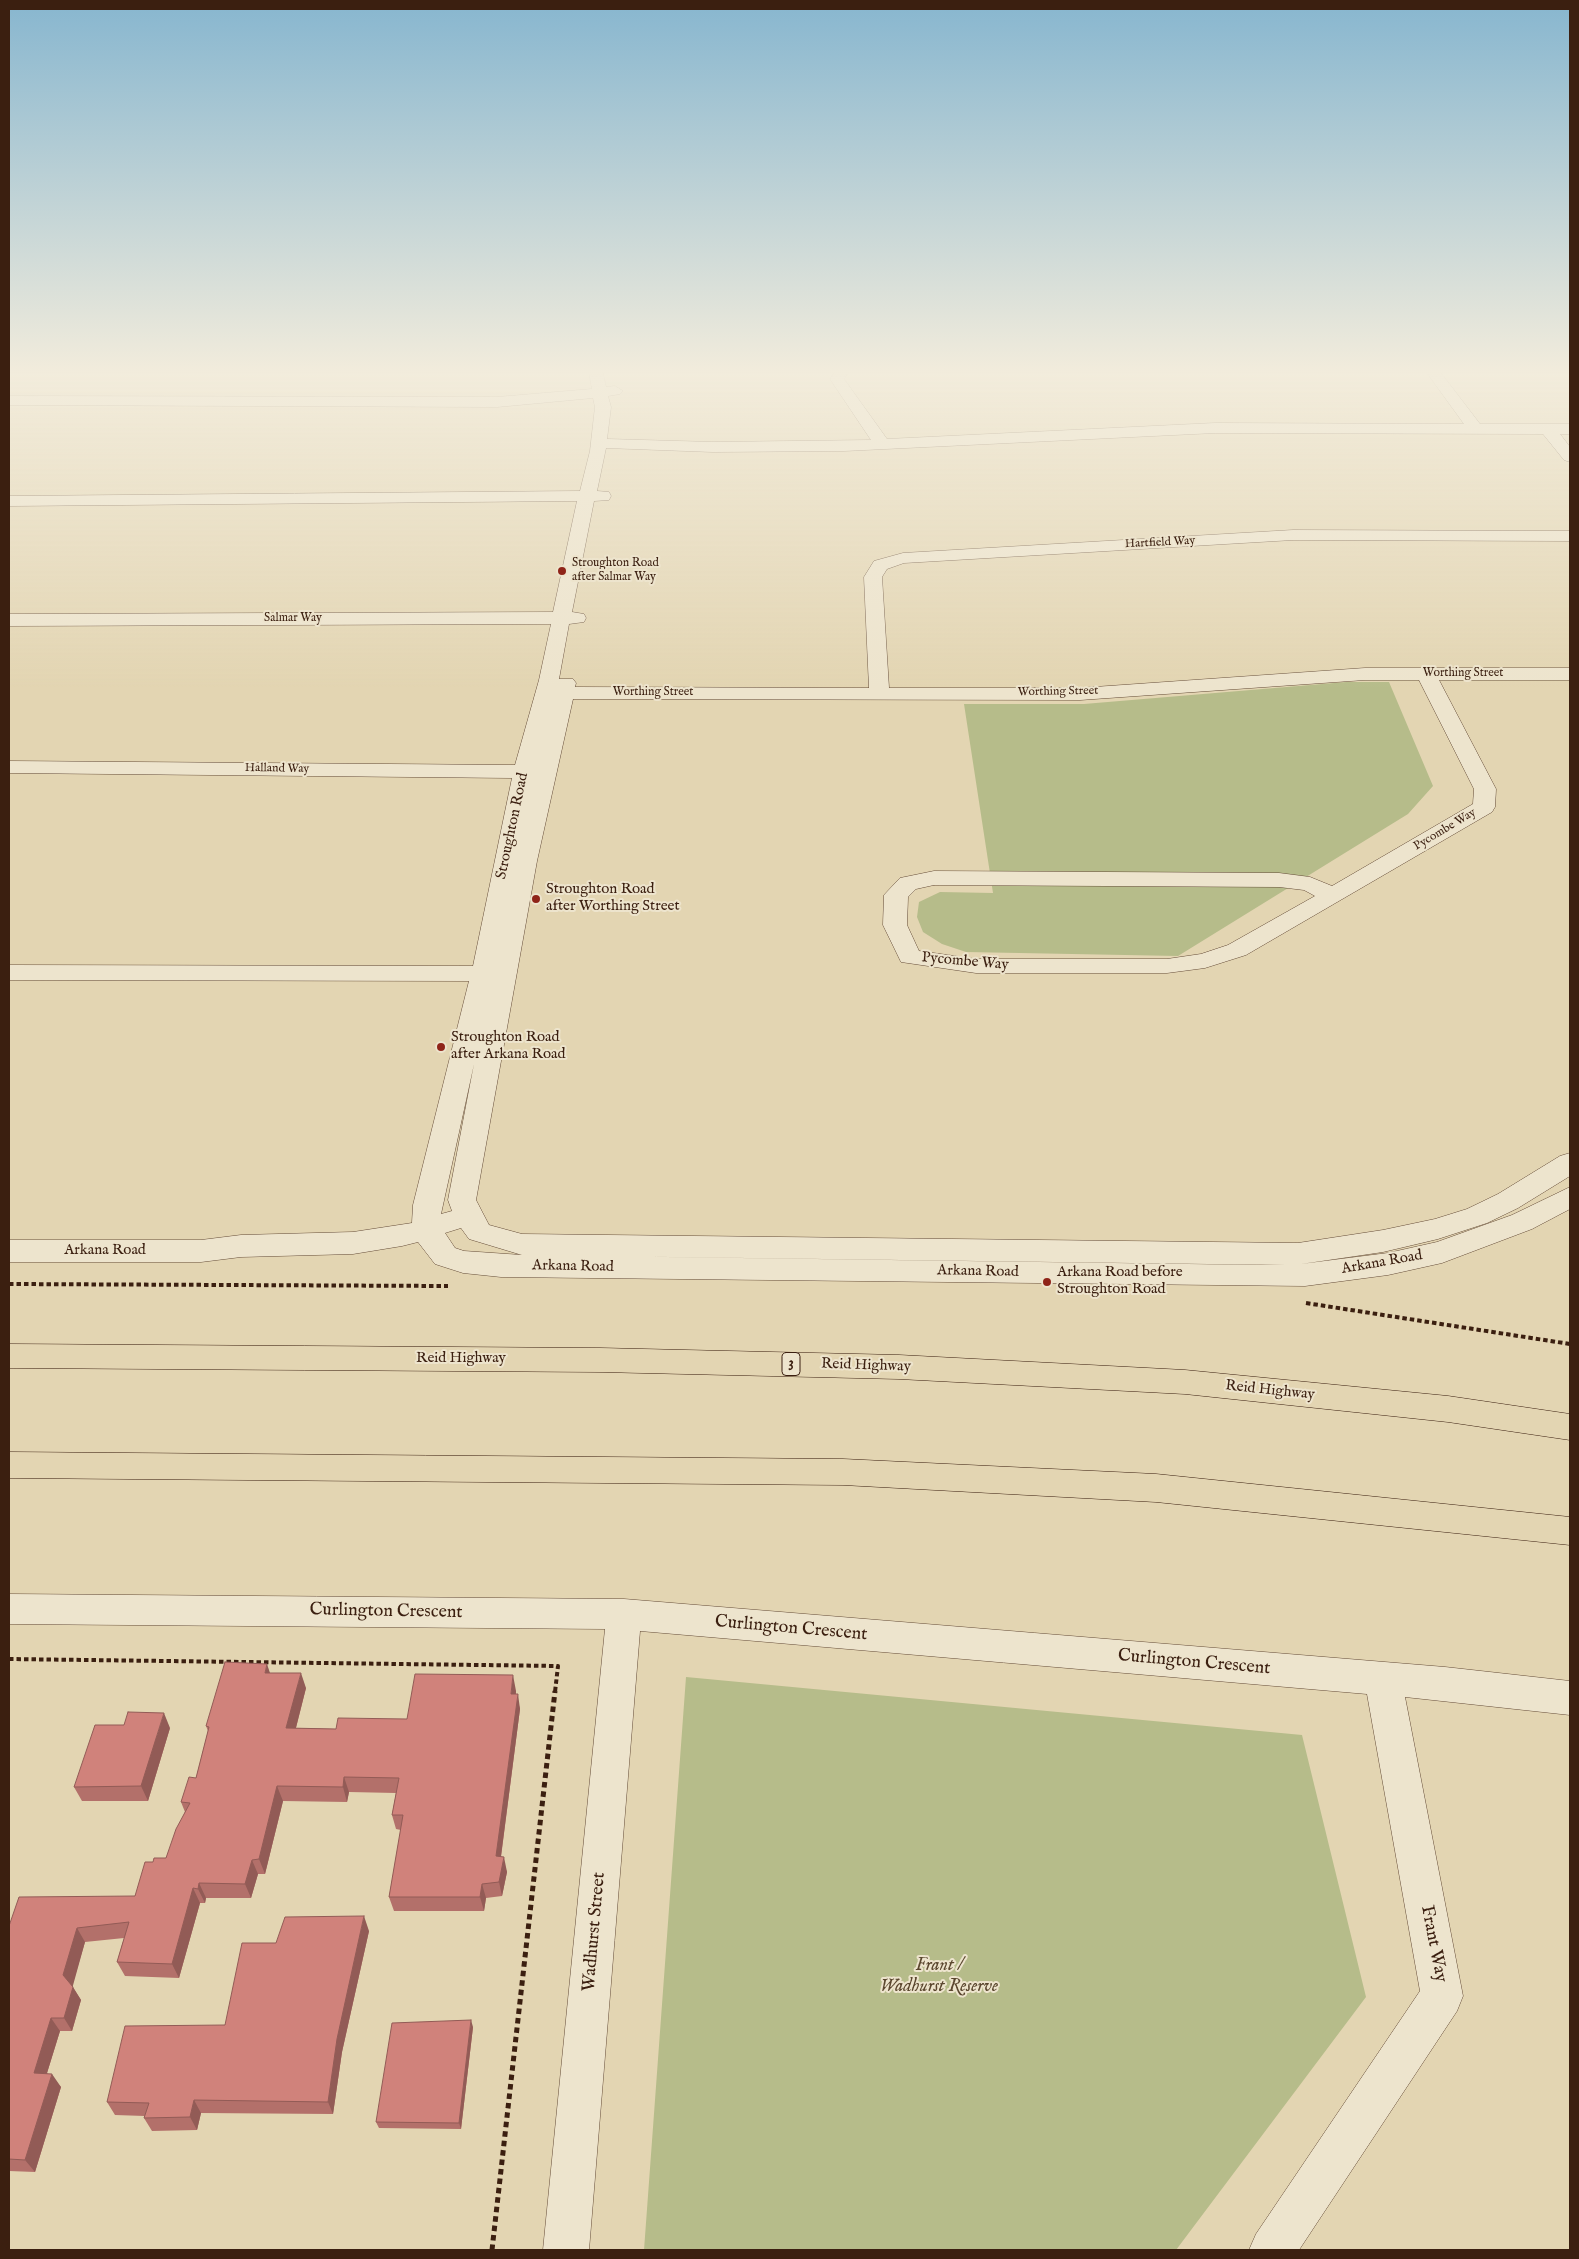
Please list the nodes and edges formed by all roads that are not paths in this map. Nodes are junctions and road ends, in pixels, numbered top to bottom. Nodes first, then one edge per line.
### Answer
1 (599, 478) edge
2 (595, 496) junction
3 (9, 501) edge
4 (1570, 536) edge
5 (569, 618) junction
6 (9, 620) edge
7 (1426, 674) junction
8 (1570, 674) edge
9 (878, 692) junction
10 (555, 693) junction
11 (9, 767) edge
12 (524, 772) junction
13 (546, 772) junction
14 (1331, 895) junction
15 (9, 972) edge
16 (493, 974) junction
17 (1570, 1163) edge
18 (1570, 1198) edge
19 (471, 1223) junction
20 (431, 1237) junction
21 (9, 1251) edge
22 (9, 1356) edge
23 (1570, 1427) edge
24 (9, 1465) edge
25 (1570, 1531) edge
26 (9, 1609) edge
27 (624, 1614) junction
28 (1383, 1679) junction
29 (1570, 1698) edge
30 (566, 2250) edge
31 (1272, 2250) edge

1 - 2 street, Stroughton Road
2 - 3 street
2 - 5 street, Stroughton Road
4 - 9 street, Hartfield Way
5 - 6 street, Salmar Way
5 - 10 street, Stroughton Road
7 - 8 street, Worthing Street
7 - 9 street, Worthing Street
7 - 14 street, Pycombe Way
9 - 10 street, Worthing Street
10 - 12 street, Stroughton Road
10 - 13 street, Stroughton Road
11 - 12 street, Halland Way
12 - 13 street, Halland Way
12 - 16 street, Stroughton Road
13 - 16 street, Stroughton Road
14 - 14 street, Pycombe Way
15 - 16 street
16 - 19 street, Stroughton Road
16 - 20 street, Stroughton Road
17 - 19 street, Arkana Road
18 - 20 street, Arkana Road
19 - 20 street, Arkana Road
20 - 21 street, Arkana Road
22 - 23 highway, Reid Highway / 3
24 - 25 highway
26 - 27 street, Curlington Crescent
27 - 28 street, Curlington Crescent
27 - 30 street, Wadhurst Street
28 - 29 street, Curlington Crescent
28 - 31 street, Frant Way

